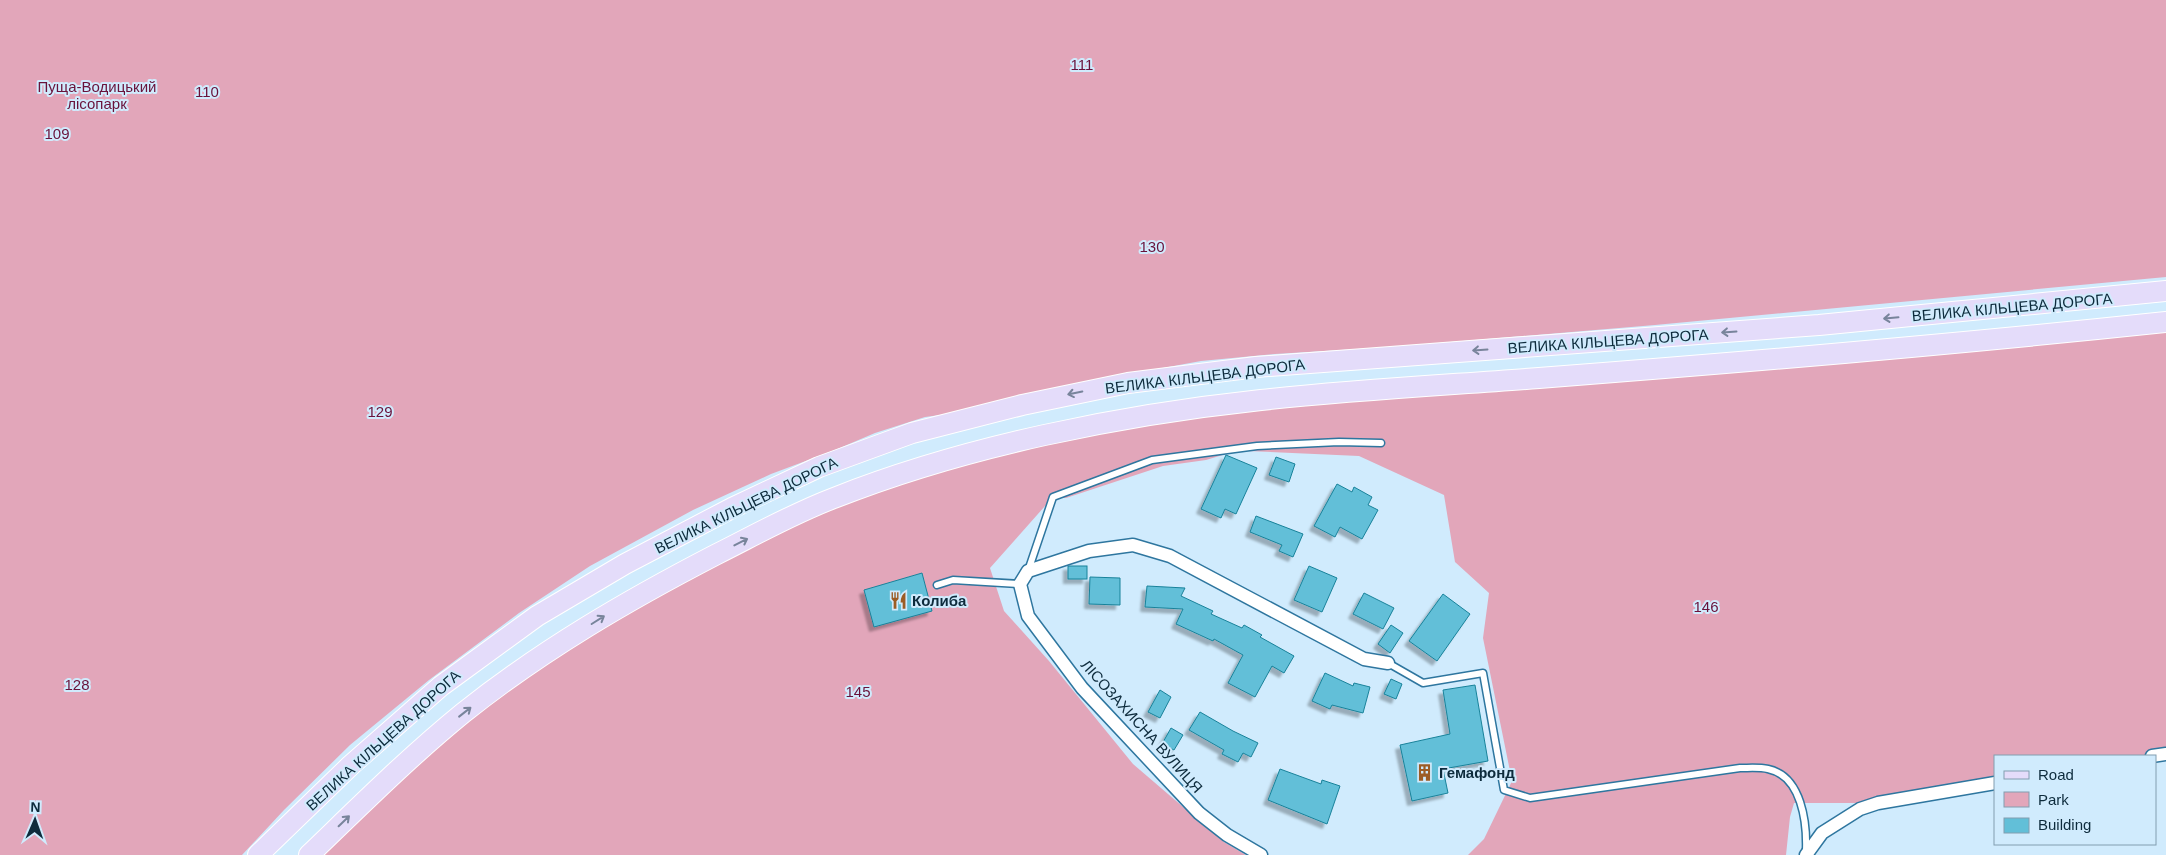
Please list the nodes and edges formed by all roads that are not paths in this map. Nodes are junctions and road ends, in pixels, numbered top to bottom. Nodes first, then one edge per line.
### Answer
1 (2166, 291) edge
2 (2166, 322) edge
3 (1381, 443) dead end
4 (1028, 570) junction
5 (1020, 584) junction
6 (937, 585) dead end
7 (1388, 663) joint
8 (1994, 783) edge
9 (258, 855) edge
10 (309, 855) edge
11 (1261, 855) edge
12 (1806, 855) edge

1 -> 9 main road, ВЕЛИКА КІЛЬЦЕВА ДОРОГА
10 -> 2 main road, ВЕЛИКА КІЛЬЦЕВА ДОРОГА
3 - 4 lane
4 - 5 street
4 - 7 street
5 - 6 lane
5 - 11 street, ЛІСОЗАХИСНА ВУЛИЦЯ
7 - 12 lane
8 - 12 street

